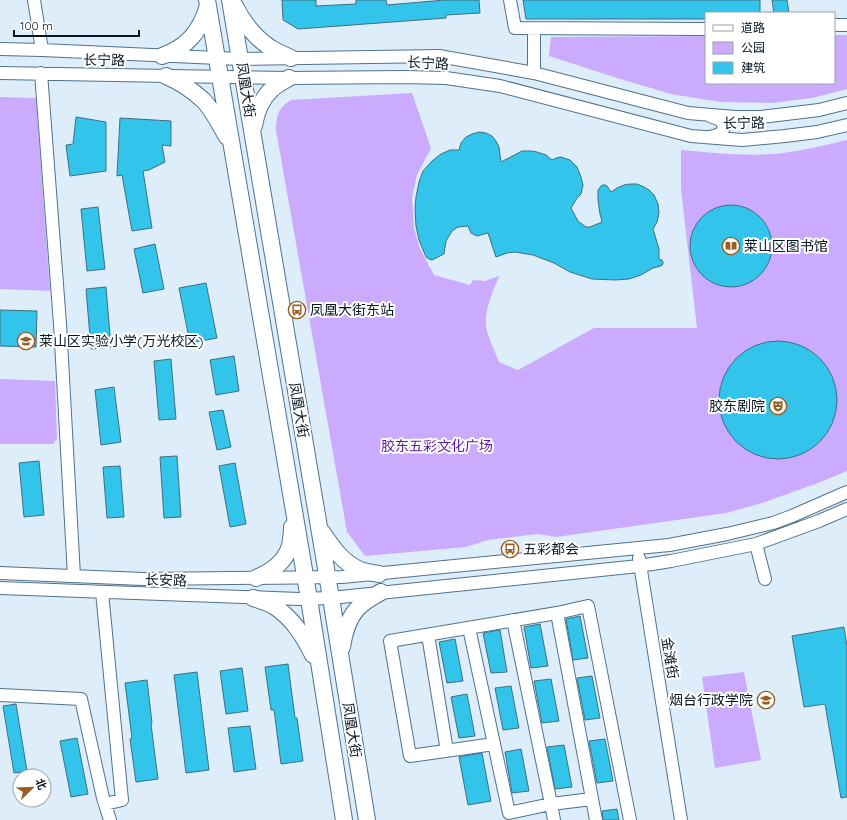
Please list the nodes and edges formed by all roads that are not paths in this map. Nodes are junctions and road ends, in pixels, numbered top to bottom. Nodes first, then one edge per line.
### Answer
1 (34, 0) edge
2 (232, 0) edge
3 (510, 0) edge
4 (208, 2) edge
5 (847, 24) edge
6 (835, 25) edge
7 (534, 28) junction
8 (705, 29) edge
9 (0, 49) edge
10 (42, 50) junction
11 (162, 56) junction
12 (217, 58) junction
13 (291, 58) junction
14 (319, 58) junction
15 (240, 59) junction
16 (534, 72) junction
17 (0, 73) edge
18 (40, 74) junction
19 (166, 76) junction
20 (220, 77) junction
21 (243, 77) junction
22 (289, 78) junction
23 (321, 78) junction
24 (847, 103) edge
25 (707, 115) junction
26 (847, 124) edge
27 (253, 136) junction
28 (709, 137) junction
29 (233, 150) junction
30 (847, 492) edge
31 (847, 509) edge
32 (294, 513) junction
33 (319, 528) junction
34 (756, 544) junction
35 (638, 549) junction
36 (639, 566) junction
37 (0, 573) edge
38 (379, 574) junction
39 (74, 576) junction
40 (256, 578) junction
41 (305, 578) junction
42 (327, 578) junction
43 (765, 580) dead end
44 (0, 588) edge
45 (102, 592) junction
46 (382, 592) junction
47 (253, 598) junction
48 (331, 598) junction
49 (309, 599) junction
50 (557, 613) junction
51 (513, 620) junction
52 (469, 628) junction
53 (428, 635) junction
54 (341, 661) junction
55 (320, 670) junction
56 (0, 694) edge
57 (494, 744) junction
58 (447, 751) junction
59 (592, 799) junction
60 (105, 804) junction
61 (551, 804) junction
62 (110, 820) edge
63 (344, 820) edge
64 (367, 820) edge
65 (554, 820) edge
66 (596, 820) edge
67 (630, 820) edge
68 (681, 820) edge

1 - 10 street
2 - 13 main road
2 - 15 main road, 凤凰大街
3 - 7 street
4 - 11 main road
4 - 12 main road, 凤凰大街
5 - 6 street
7 - 8 street
7 - 16 street
9 - 10 street, 长宁路
10 - 11 street, 长宁路
11 - 12 street, 长宁路
12 - 15 street, 长宁路
12 - 20 main road, 凤凰大街
13 - 14 street, 长宁路
13 - 15 street, 长宁路
14 - 16 street, 长宁路
14 - 23 street
15 - 21 main road, 凤凰大街
16 - 25 street, 长宁路
17 - 18 street, 长宁路
18 - 19 street, 长宁路
18 - 39 street
19 - 20 street, 长宁路
19 - 29 main road
20 - 21 street, 长宁路
20 - 29 main road, 凤凰大街
21 - 22 street, 长宁路
21 - 27 main road, 凤凰大街
22 - 23 street, 长宁路
22 - 27 main road
23 - 28 street, 长宁路
24 - 25 street, 长宁路
25 - 28 street
26 - 28 street, 长宁路
27 - 33 main road, 凤凰大街
29 - 32 main road, 凤凰大街
30 - 35 street, 长安路
31 - 34 street, 长安路
32 - 40 main road
32 - 41 main road, 凤凰大街
33 - 38 main road
33 - 42 main road, 凤凰大街
34 - 36 street, 长安路
34 - 43 street
35 - 36 street, 金滩街
35 - 38 street, 长安路
36 - 46 street, 长安路
36 - 68 street, 金滩街
37 - 39 street, 长安路
38 - 42 street, 长安路
39 - 40 street, 长安路
40 - 41 street, 长安路
41 - 42 street, 长安路
41 - 49 main road, 凤凰大街
42 - 48 main road, 凤凰大街
44 - 45 street, 长安路
45 - 47 street, 长安路
45 - 60 street
46 - 48 street, 长安路
46 - 54 main road
47 - 49 street, 长安路
47 - 55 main road
48 - 49 street, 长安路
48 - 54 main road, 凤凰大街
49 - 55 main road, 凤凰大街
50 - 51 street
50 - 59 street
50 - 67 street
51 - 52 street
51 - 61 street
52 - 53 street
52 - 57 street
53 - 58 street
53 - 58 street
54 - 64 main road, 凤凰大街
55 - 63 main road, 凤凰大街
56 - 60 street
57 - 58 street
57 - 61 street
59 - 61 street
59 - 66 street
60 - 62 street
61 - 65 street

